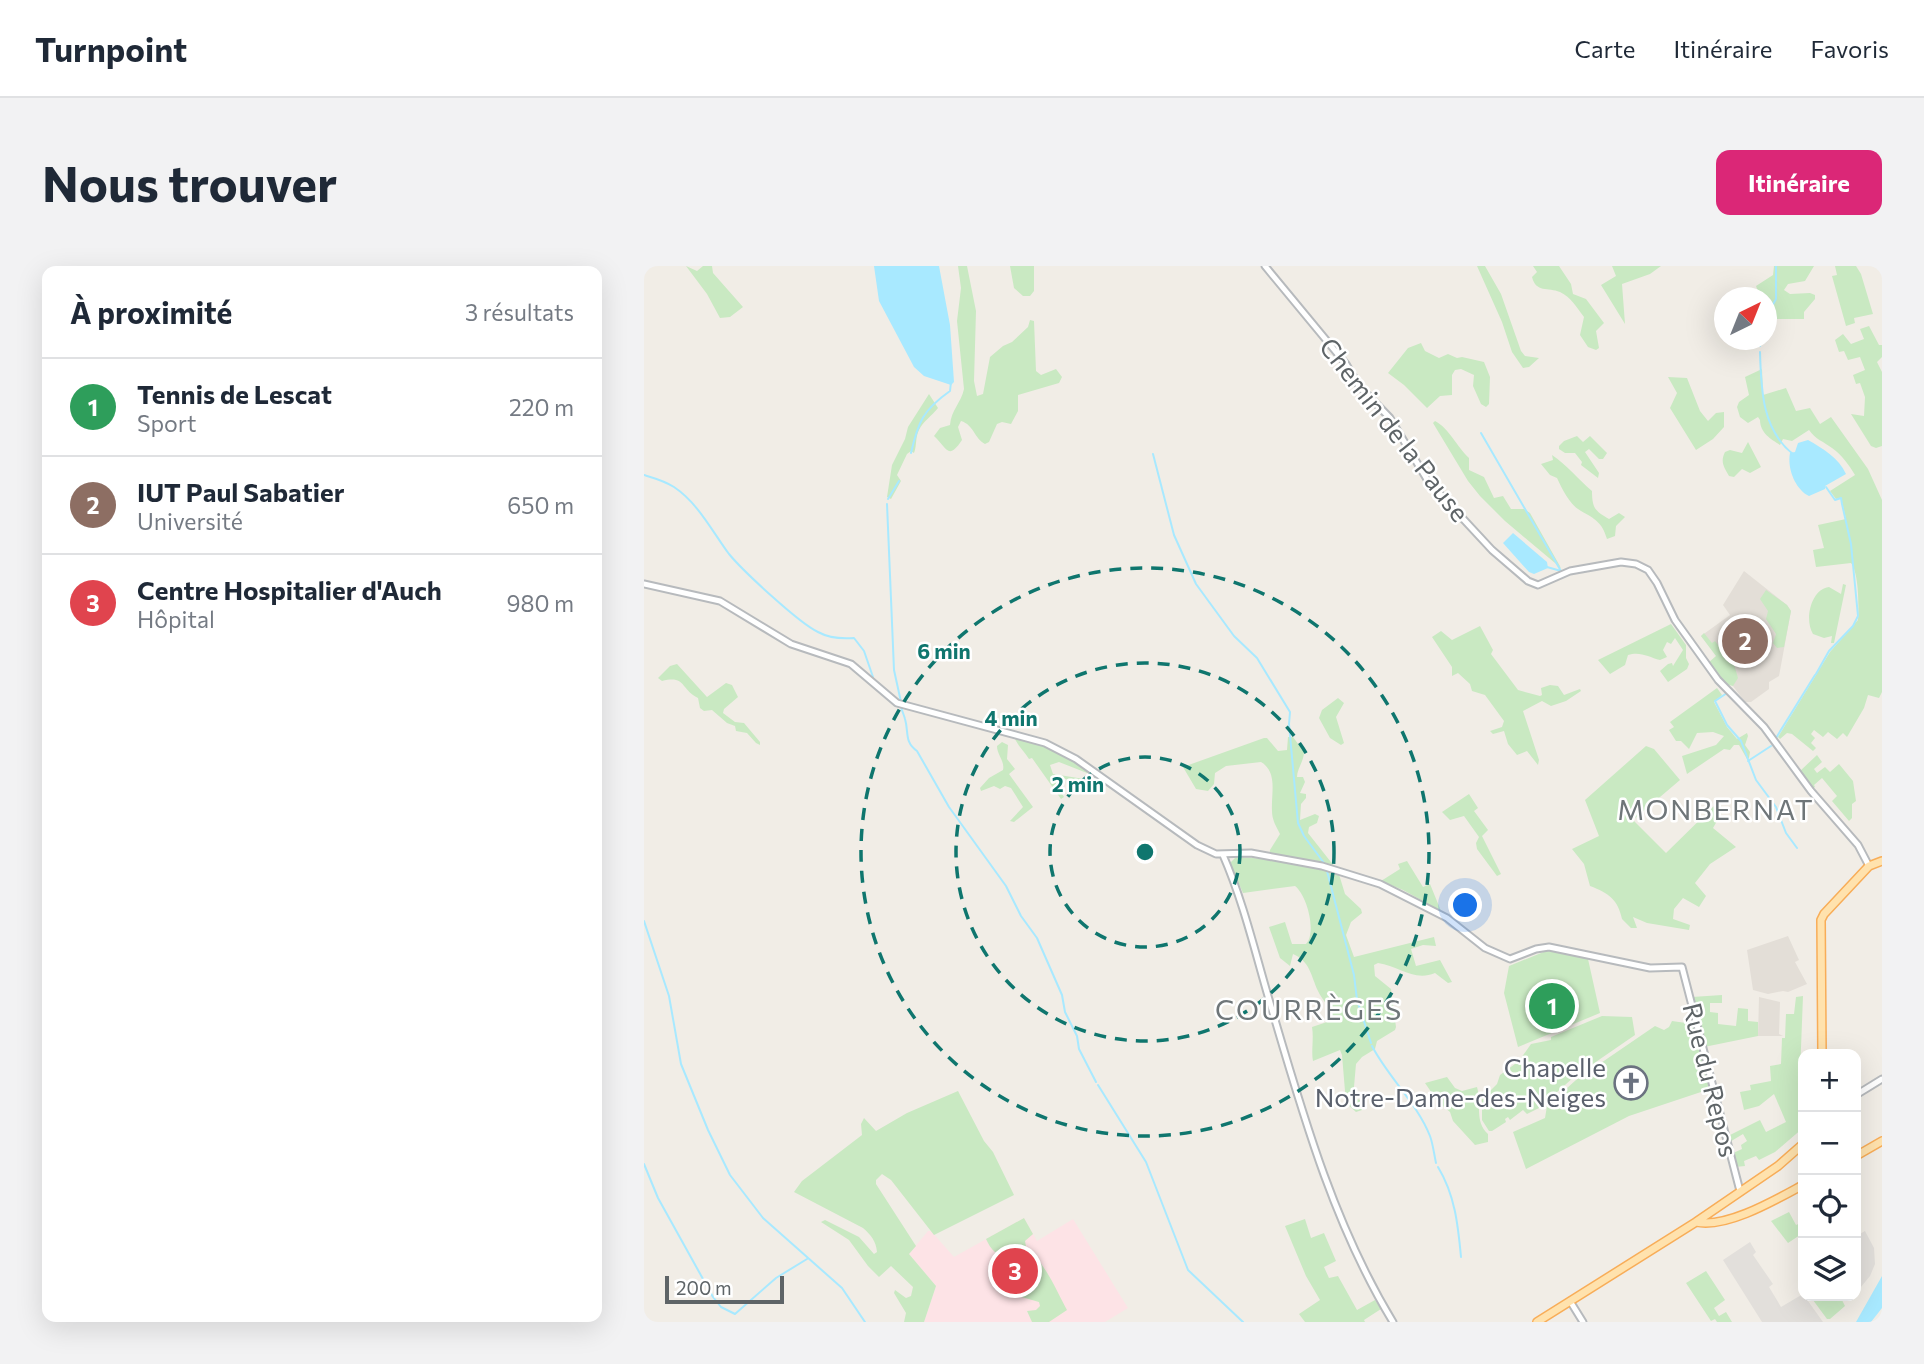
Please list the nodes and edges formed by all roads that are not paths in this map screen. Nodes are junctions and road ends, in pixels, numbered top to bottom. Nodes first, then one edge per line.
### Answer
1 (1265, 266) edge
2 (644, 584) edge
3 (1223, 855) junction
4 (1882, 861) edge
5 (1870, 866) junction
6 (1822, 1049) edge
7 (1882, 1079) edge
8 (1861, 1092) edge
9 (1882, 1142) edge
10 (1798, 1149) edge
11 (1861, 1153) edge
12 (1798, 1187) edge
13 (1740, 1191) junction
14 (1696, 1222) junction
15 (1570, 1301) junction
16 (1393, 1322) edge
17 (1537, 1322) edge
18 (1583, 1322) edge

1 - 5 street, Chemin de la Pause
2 - 3 street
3 - 13 street, Rue du Repos
3 - 16 street
4 - 5 main road
5 - 6 main road
7 - 8 street
9 - 11 main road
10 - 13 main road
12 - 14 main road
13 - 14 main road
14 - 15 main road
15 - 17 main road
15 - 18 street

